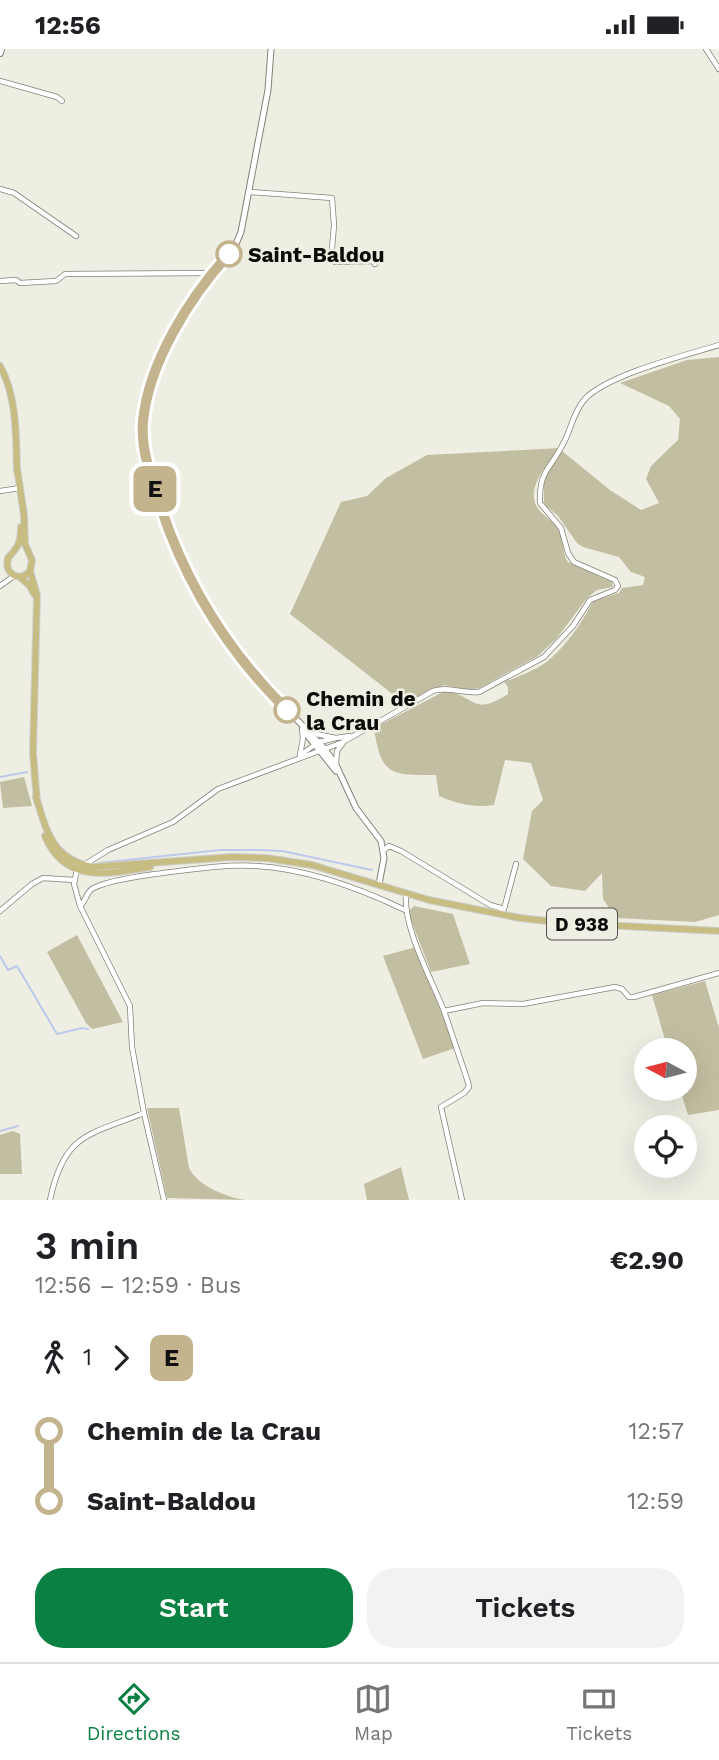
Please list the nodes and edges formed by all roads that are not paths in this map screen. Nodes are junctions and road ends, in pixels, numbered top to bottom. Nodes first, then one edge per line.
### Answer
1 (271, 49) edge
2 (706, 49) edge
3 (719, 69) edge
4 (0, 81) edge
5 (62, 101) dead end
6 (0, 189) edge
7 (249, 192) junction
8 (76, 236) dead end
9 (375, 264) dead end
10 (210, 273) junction
11 (0, 281) edge
12 (719, 345) edge
13 (0, 366) edge
14 (18, 488) junction
15 (0, 491) edge
16 (16, 552) junction
17 (27, 554) junction
18 (30, 571) junction
19 (14, 575) junction
20 (0, 586) edge
21 (37, 605) junction
22 (297, 721) junction
23 (302, 729) junction
24 (310, 733) junction
25 (354, 735) junction
26 (336, 738) junction
27 (343, 742) junction
28 (317, 743) junction
29 (323, 750) junction
30 (298, 757) junction
31 (336, 765) junction
32 (340, 776) junction
33 (36, 797) junction
34 (384, 849) junction
35 (186, 860) junction
36 (516, 864) dead end
37 (80, 867) junction
38 (74, 880) junction
39 (379, 884) junction
40 (406, 894) junction
41 (80, 906) junction
42 (405, 909) junction
43 (0, 911) edge
44 (719, 931) edge
45 (719, 973) edge
46 (444, 1011) junction
47 (144, 1113) junction
48 (50, 1200) edge
49 (164, 1200) edge
50 (463, 1200) edge

1 - 7 street
2 - 3 street
4 - 5 street
6 - 8 street
7 - 9 street
7 - 10 street
10 - 11 street
10 - 22 street
12 - 25 street
13 - 14 main road, D 938
14 - 15 street
14 - 16 main road, D 938
14 - 17 main road, D 938
16 - 17 main road
16 - 19 main road, D 938
17 - 18 main road, D 938
18 - 19 main road
18 - 21 main road, D 938
19 - 20 street
19 - 21 main road
21 - 33 main road, D 938
22 - 23 street
22 - 24 street
23 - 28 street
23 - 30 street
24 - 26 street
24 - 28 street
25 - 26 street
25 - 27 street
26 - 28 street
27 - 29 street
27 - 31 street
28 - 29 street
28 - 30 street
29 - 30 street
29 - 31 street
29 - 32 street
30 - 37 street
31 - 32 street
32 - 34 street
33 - 37 main road, D 938
33 - 37 main road, D 938
34 - 36 street
34 - 39 street
35 - 37 main road, D 938
35 - 37 main road, D 938
35 - 39 main road, D 938
37 - 38 street
38 - 41 street
38 - 43 street
39 - 40 main road, D 938
40 - 42 street
40 - 44 main road, D 938
41 - 42 street
41 - 47 street
42 - 46 street
45 - 46 street
46 - 50 street
47 - 48 street
47 - 49 street

